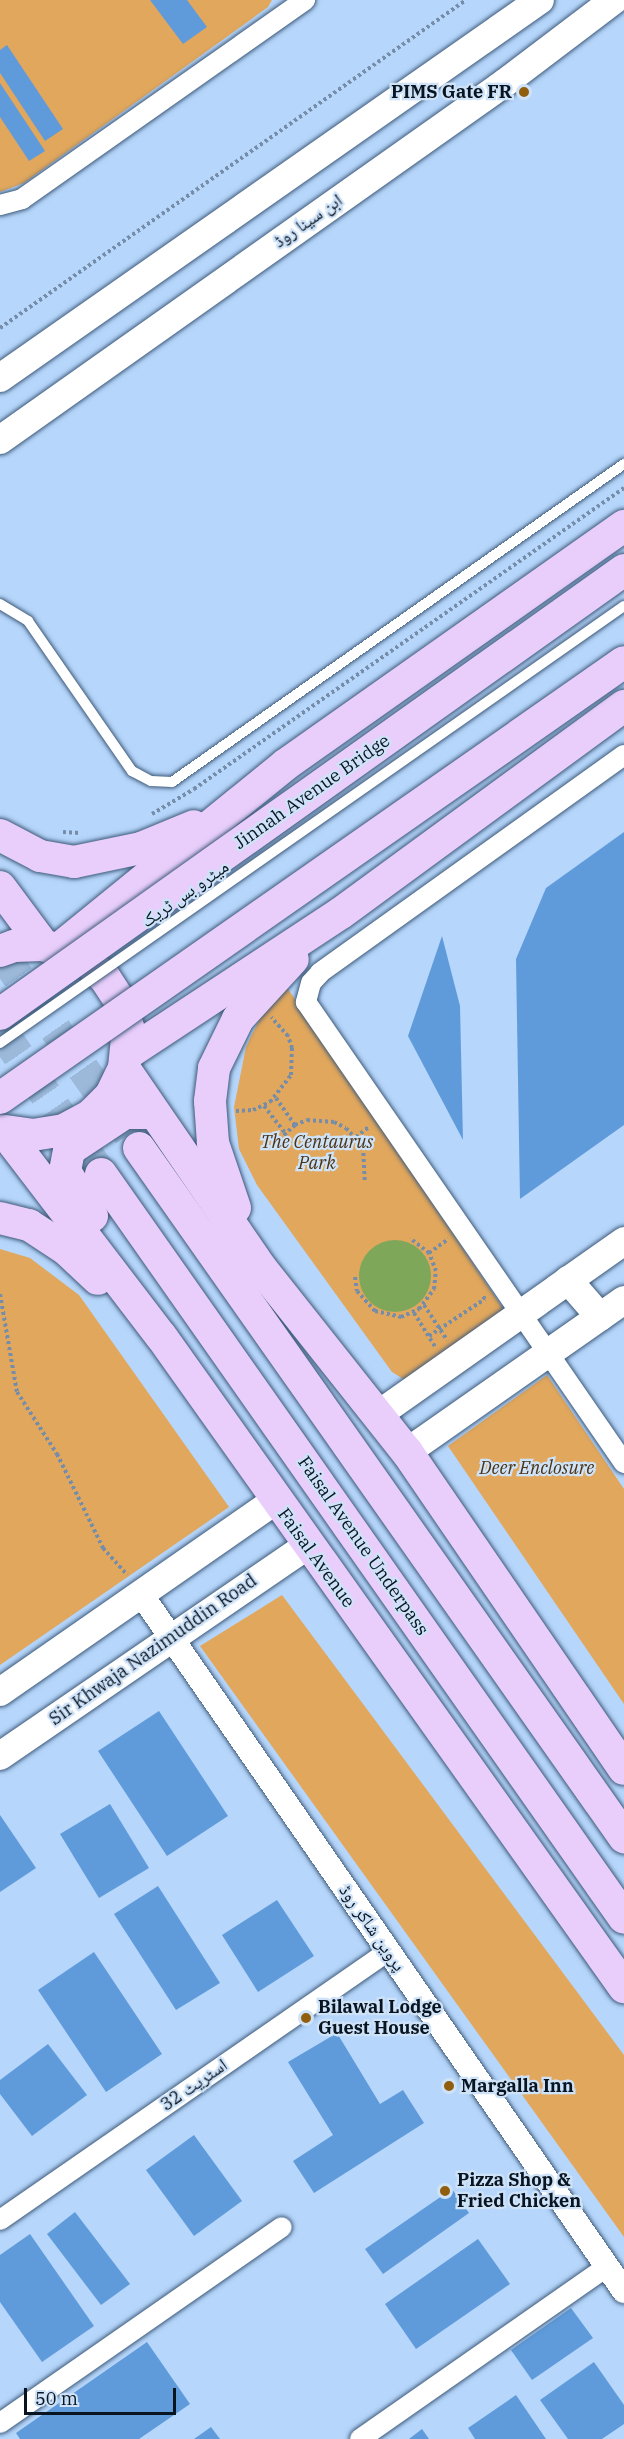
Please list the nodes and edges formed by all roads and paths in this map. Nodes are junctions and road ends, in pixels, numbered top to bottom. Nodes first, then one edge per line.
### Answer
1 (305, 0) edge
2 (466, 0) edge
3 (540, 0) edge
4 (614, 0) edge
5 (0, 205) edge
6 (0, 328) edge
7 (0, 378) edge
8 (0, 440) edge
9 (624, 464) edge
10 (624, 526) edge
11 (624, 570) edge
12 (0, 604) edge
13 (624, 606) edge
14 (624, 662) edge
15 (624, 706) edge
16 (624, 755) edge
17 (285, 765) junction
18 (0, 835) edge
19 (0, 887) edge
20 (0, 913) edge
21 (341, 913) junction
22 (0, 920) edge
23 (51, 947) junction
24 (0, 951) edge
25 (248, 1007) junction
26 (0, 1014) edge
27 (0, 1043) edge
28 (126, 1061) junction
29 (0, 1098) edge
30 (276, 1098) junction
31 (210, 1101) junction
32 (264, 1106) junction
33 (154, 1113) junction
34 (362, 1118) dead end
35 (295, 1125) junction
36 (2, 1130) edge
37 (284, 1132) junction
38 (375, 1137) dead end
39 (275, 1143) dead end
40 (139, 1148) tunnel mouth
41 (102, 1174) tunnel mouth
42 (365, 1181) dead end
43 (0, 1218) edge
44 (441, 1230) dead end
45 (410, 1238) dead end
46 (624, 1241) edge
47 (453, 1249) dead end
48 (261, 1268) junction
49 (355, 1277) dead end
50 (568, 1280) junction
51 (478, 1289) dead end
52 (0, 1294) edge
53 (624, 1299) edge
54 (424, 1305) junction
55 (414, 1313) junction
56 (521, 1315) junction
57 (600, 1317) junction
58 (440, 1329) junction
59 (161, 1336) junction
60 (429, 1336) junction
61 (549, 1352) junction
62 (453, 1362) junction
63 (379, 1414) junction
64 (407, 1452) junction
65 (624, 1463) edge
66 (275, 1501) junction
67 (308, 1545) junction
68 (141, 1594) junction
69 (169, 1637) junction
70 (0, 1692) edge
71 (0, 1756) edge
72 (624, 1769) edge
73 (624, 1838) edge
74 (624, 1918) edge
75 (388, 1950) junction
76 (624, 1988) edge
77 (0, 2220) edge
78 (282, 2227) dead end
79 (607, 2267) junction
80 (624, 2291) edge
81 (0, 2423) edge
82 (360, 2439) edge

1 - 5 street
2 - 6 path
3 - 7 main road
4 - 8 main road, ابن سینا روڈ
9 - 12 lane
10 - 17 main road
11 - 26 main road, Jinnah Avenue Bridge, bridge
13 - 27 lane, میٹرو بس ٹریک, bridge
14 - 29 main road, bridge
15 - 21 main road
16 - 56 street
17 - 18 main road
17 - 23 main road
19 - 23 main road
20 - 22 main road
21 - 25 main road
21 - 28 main road
23 - 24 main road
23 - 28 main road
25 - 30 path
25 - 31 main road
28 - 33 main road
28 - 36 main road
30 - 32 path
30 - 35 path
31 - 32 path
31 - 48 main road
32 - 37 path
33 - 48 main road
33 - 59 main road
34 - 38 path
35 - 37 path
35 - 42 path
36 - 59 main road, Faisal Avenue
37 - 39 path
40 - 73 main road
41 - 74 main road, Faisal Avenue Underpass
43 - 59 main road
44 - 47 path
45 - 54 path
46 - 50 main road
48 - 63 main road
49 - 55 path
50 - 56 main road
50 - 57 main road
51 - 58 path
52 - 68 path
53 - 57 main road
54 - 55 path
54 - 58 path
55 - 60 path
56 - 61 street
56 - 62 main road
57 - 61 main road
58 - 60 path
58 - 62 path
59 - 66 main road, Faisal Avenue
60 - 62 path
61 - 64 main road
61 - 65 street
62 - 63 main road
63 - 64 main road
64 - 72 main road
66 - 67 main road, Faisal Avenue
66 - 68 main road
67 - 69 main road, Sir Khwaja Nazimuddin Road
67 - 76 main road, Faisal Avenue
68 - 69 street, پروین شاکر روڈ
68 - 70 main road
69 - 71 main road, Sir Khwaja Nazimuddin Road
69 - 75 street, پروین شاکر روڈ
75 - 77 street, اسٹریٹ 32
75 - 79 street, پروین شاکر روڈ
78 - 81 street
79 - 80 street, پروین شاکر روڈ
79 - 82 street

